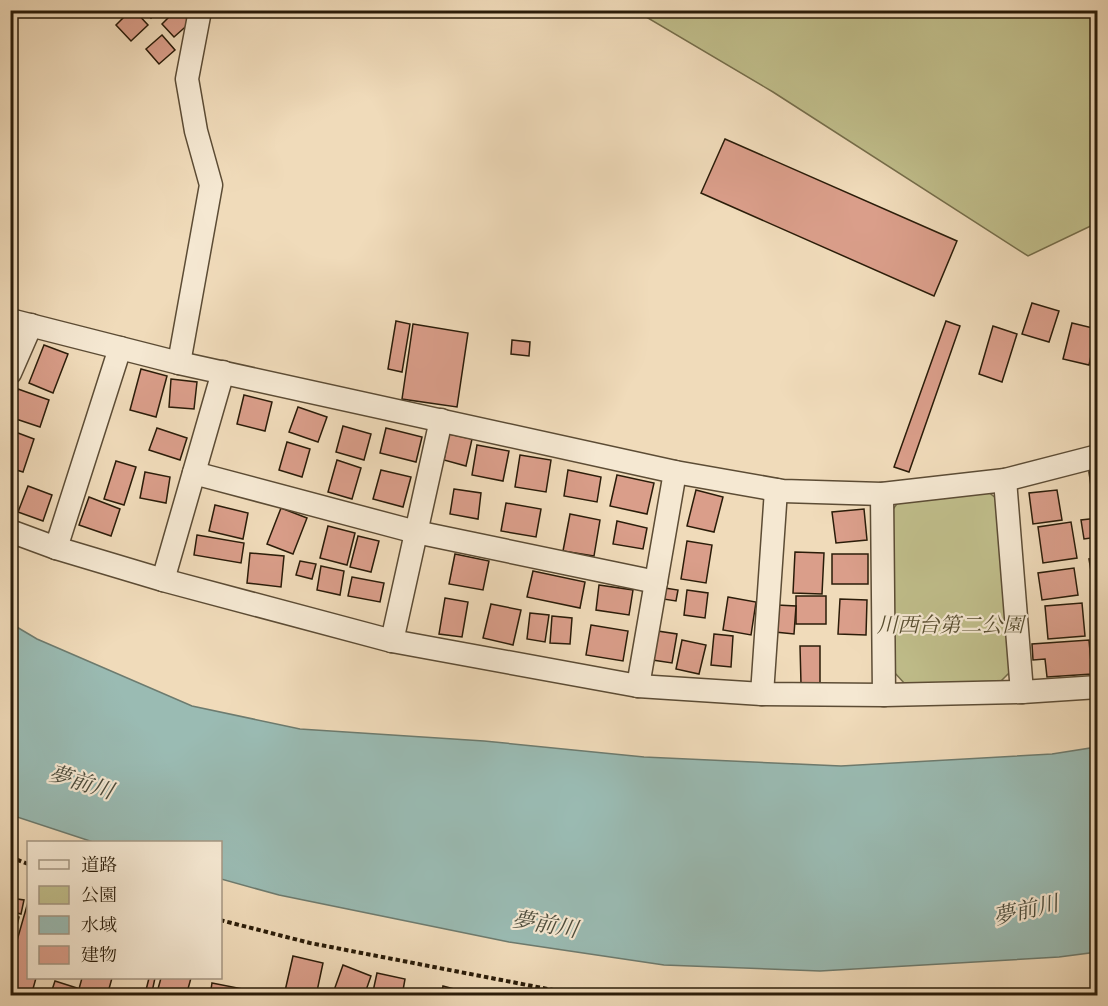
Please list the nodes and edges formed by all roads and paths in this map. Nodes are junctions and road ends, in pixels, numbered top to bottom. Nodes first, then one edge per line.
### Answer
1 (195, 10) edge
2 (21, 322) edge
3 (120, 348) junction
4 (179, 363) junction
5 (223, 372) junction
6 (10, 373) edge
7 (441, 420) junction
8 (1098, 456) edge
9 (675, 472) junction
10 (194, 473) junction
11 (1005, 480) junction
12 (776, 490) junction
13 (882, 494) junction
14 (10, 531) edge
15 (416, 532) junction
16 (56, 548) junction
17 (163, 580) junction
18 (656, 582) junction
19 (392, 641) junction
20 (638, 686) junction
21 (1098, 687) edge
22 (1022, 692) junction
23 (762, 694) junction
24 (884, 695) junction
25 (10, 857) edge
26 (27, 864) edge
27 (222, 921) edge
28 (584, 996) edge

1 - 4 street
2 - 3 street
2 - 6 street
3 - 4 street
3 - 16 street
4 - 5 street
5 - 7 street
5 - 10 street
7 - 9 street
7 - 15 street
8 - 11 street
9 - 12 street
9 - 18 street
10 - 15 street
10 - 17 street
11 - 13 street
11 - 22 street
12 - 13 street
12 - 23 street
13 - 24 street
14 - 16 street
15 - 18 street
15 - 19 street
16 - 17 street
17 - 19 street
18 - 20 street
19 - 20 street
20 - 23 street
21 - 22 street
22 - 24 street
23 - 24 street
25 - 26 path
27 - 28 path

